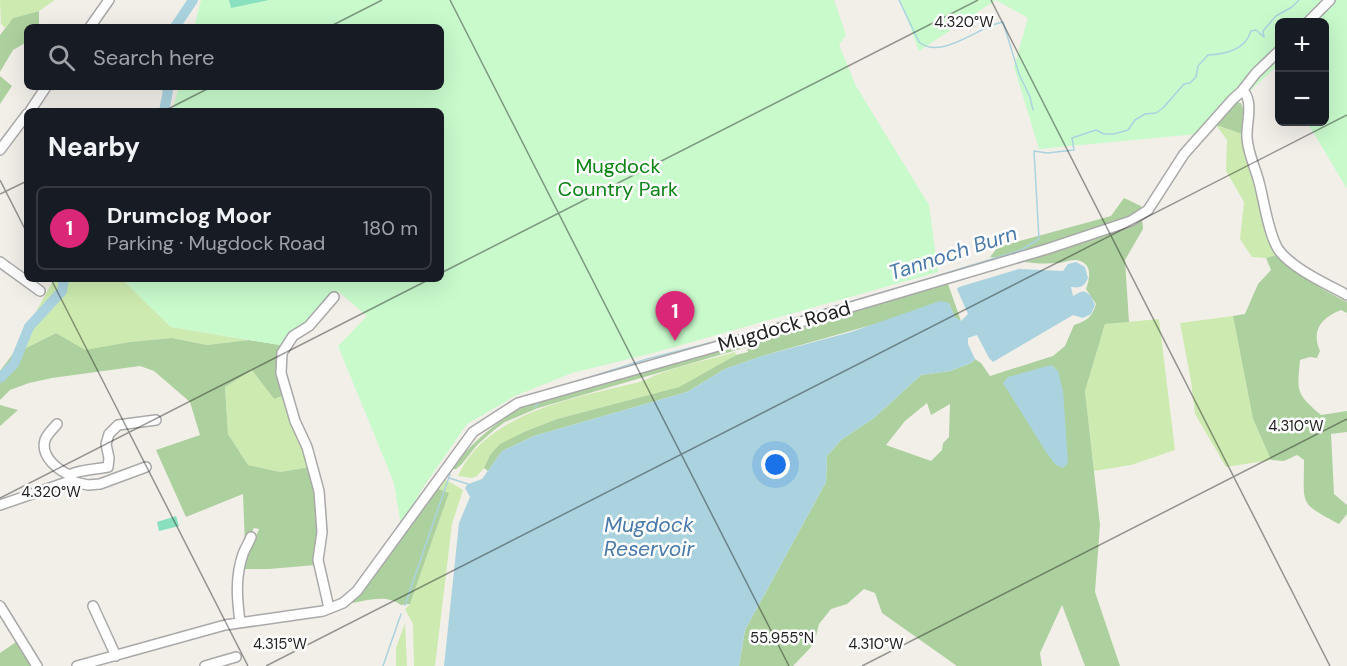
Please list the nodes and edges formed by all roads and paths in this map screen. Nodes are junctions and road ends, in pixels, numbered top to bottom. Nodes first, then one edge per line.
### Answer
1 (109, 0) edge
2 (1330, 0) edge
3 (1312, 18) edge
4 (92, 24) edge
5 (1275, 55) edge
6 (44, 90) edge
7 (1241, 92) junction
8 (31, 108) edge
9 (24, 118) edge
10 (0, 150) edge
11 (0, 262) edge
12 (24, 279) edge
13 (28, 282) edge
14 (40, 291) dead end
15 (1347, 295) edge
16 (334, 297) dead end
17 (156, 420) dead end
18 (57, 424) dead end
19 (146, 467) dead end
20 (71, 479) junction
21 (0, 505) edge
22 (252, 537) dead end
23 (0, 606) edge
24 (93, 606) dead end
25 (329, 608) junction
26 (240, 622) junction
27 (116, 656) junction
28 (236, 657) dead end
29 (108, 662) edge
30 (37, 666) edge
31 (77, 666) edge
32 (205, 666) edge

1 - 4 street
2 - 3 street
5 - 7 street, Mugdock Road
6 - 8 street
7 - 15 street
7 - 25 street, Mugdock Road
9 - 10 street
11 - 12 street
13 - 14 street
16 - 25 street
17 - 20 street
18 - 20 street
19 - 20 street
20 - 21 street
22 - 26 street
23 - 30 street
24 - 27 street
25 - 26 street, Mugdock Road
26 - 27 street, Mugdock Road
27 - 29 street, Mugdock Road
28 - 32 street
29 - 31 street, Mugdock Road

